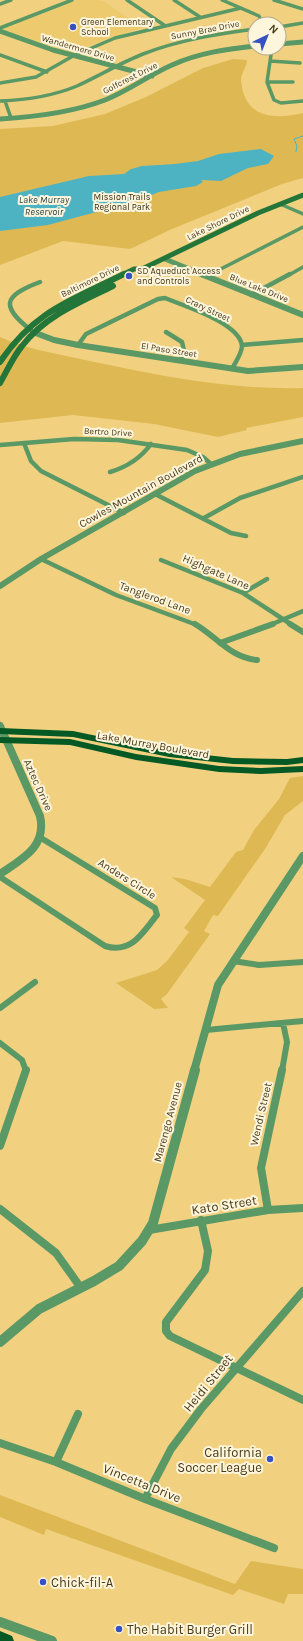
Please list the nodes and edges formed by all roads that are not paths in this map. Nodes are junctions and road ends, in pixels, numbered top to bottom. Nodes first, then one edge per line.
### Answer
1 (11, 0) edge
2 (72, 0) edge
3 (127, 0) edge
4 (174, 0) edge
5 (222, 0) edge
6 (274, 0) edge
7 (0, 4) edge
8 (241, 8) junction
9 (303, 9) edge
10 (259, 16) edge
11 (200, 17) junction
12 (303, 23) edge
13 (164, 25) junction
14 (287, 26) edge
15 (0, 28) edge
16 (247, 30) edge
17 (0, 31) edge
18 (303, 42) edge
19 (287, 43) edge
20 (247, 48) edge
21 (0, 55) edge
22 (73, 56) junction
23 (271, 56) edge
24 (270, 61) junction
25 (300, 63) dead end
26 (114, 66) junction
27 (47, 72) junction
28 (152, 76) junction
29 (267, 82) junction
30 (293, 82) dead end
31 (0, 83) edge
32 (0, 101) edge
33 (6, 101) junction
34 (303, 101) edge
35 (11, 118) junction
36 (0, 119) edge
37 (303, 195) edge
38 (280, 204) junction
39 (303, 214) edge
40 (303, 227) edge
41 (164, 259) junction
42 (303, 267) edge
43 (142, 269) junction
44 (207, 276) junction
45 (40, 282) dead end
46 (251, 295) junction
47 (7, 296) dead end
48 (303, 309) edge
49 (300, 314) edge
50 (11, 319) dead end
51 (26, 329) junction
52 (33, 332) junction
53 (166, 332) dead end
54 (303, 340) edge
55 (78, 345) junction
56 (242, 345) junction
57 (180, 360) junction
58 (0, 362) edge
59 (303, 367) edge
60 (232, 368) junction
61 (0, 383) edge
62 (303, 441) edge
63 (24, 443) junction
64 (151, 444) junction
65 (0, 445) edge
66 (211, 464) junction
67 (110, 472) dead end
68 (303, 477) edge
69 (155, 494) junction
70 (124, 513) junction
71 (204, 518) junction
72 (246, 536) dead end
73 (42, 559) junction
74 (161, 560) dead end
75 (267, 578) dead end
76 (0, 586) edge
77 (243, 593) junction
78 (303, 611) edge
79 (283, 620) junction
80 (303, 632) edge
81 (220, 643) junction
82 (257, 660) dead end
83 (2, 734) edge
84 (303, 760) edge
85 (275, 766) junction
86 (303, 769) edge
87 (41, 838) junction
88 (303, 856) edge
89 (299, 867) edge
90 (0, 876) edge
91 (232, 961) junction
92 (303, 962) edge
93 (35, 982) dead end
94 (0, 1008) edge
95 (303, 1021) edge
96 (283, 1023) junction
97 (206, 1030) junction
98 (0, 1043) edge
99 (0, 1146) edge
100 (303, 1208) edge
101 (0, 1210) edge
102 (268, 1210) junction
103 (201, 1220) junction
104 (149, 1230) junction
105 (81, 1288) junction
106 (303, 1291) edge
107 (0, 1342) edge
108 (235, 1368) junction
109 (303, 1400) edge
110 (78, 1414) dead end
111 (0, 1443) edge
112 (56, 1462) junction
113 (145, 1499) junction
114 (274, 1548) dead end
115 (0, 1622) edge
116 (0, 1638) edge
117 (7, 1641) edge
118 (52, 1641) edge

1 - 7 street
2 - 15 street
3 - 13 street
4 - 11 street
5 - 8 street
6 - 9 street
8 - 10 street
8 - 11 street
11 - 13 street
12 - 14 street
13 - 22 street
16 - 26 street, Sunny Brae Drive
17 - 22 street, Wandermere Drive
18 - 19 street
20 - 28 street, Golfcrest Drive
21 - 27 street
22 - 26 street, Wandermere Drive
22 - 27 street
23 - 24 street
24 - 25 street
24 - 29 street
26 - 28 street, Wandermere Drive
26 - 33 street, Sunny Brae Drive
27 - 31 street
28 - 35 street, Golfcrest Drive
29 - 30 street
29 - 34 street
32 - 33 street, Sunny Brae Drive
33 - 35 street
35 - 36 street, Golfcrest Drive
37 - 38 main road, Lake Shore Drive
38 - 39 street
38 - 41 main road, Lake Shore Drive
40 - 44 street
41 - 43 main road, Lake Shore Drive
41 - 44 street, Blue Lake Drive
42 - 46 street
43 - 51 main road, Baltimore Drive
43 - 52 main road, Baltimore Drive
44 - 46 street, Blue Lake Drive
45 - 47 street
46 - 49 street, Blue Lake Drive
48 - 49 street
50 - 51 street
51 - 52 street
51 - 58 main road, Baltimore Drive
52 - 55 street, El Paso Street
52 - 61 main road, Baltimore Drive
53 - 57 street
54 - 56 street
55 - 56 street, Crary Street
55 - 57 street, El Paso Street
56 - 60 street
57 - 60 street, El Paso Street
59 - 60 street, El Paso Street
62 - 66 street, Cowles Mountain Boulevard
63 - 64 street, Bertro Drive
63 - 65 street, Bertro Drive
63 - 70 street
64 - 66 street, Bertro Drive
64 - 67 street
66 - 69 street, Cowles Mountain Boulevard
68 - 71 street
69 - 70 street, Cowles Mountain Boulevard
69 - 71 street
70 - 73 street, Cowles Mountain Boulevard
71 - 72 street
73 - 76 street, Cowles Mountain Boulevard
73 - 81 street, Tanglerod Lane
74 - 77 street, Highgate Lane
75 - 77 street
77 - 79 street, Highgate Lane
78 - 79 street
79 - 80 street, Highgate Lane
79 - 81 street
81 - 82 street, Tanglerod Lane
83 - 85 main road, Lake Murray Boulevard
83 - 87 street, Aztec Drive
84 - 85 main road, Lake Murray Boulevard
85 - 86 main road, Lake Murray Boulevard
87 - 90 street
87 - 90 street, Anders Circle
88 - 89 street, Marengo Avenue
89 - 91 street, Marengo Avenue
91 - 92 street
91 - 97 street, Marengo Avenue
93 - 94 street
95 - 96 street
96 - 97 street
96 - 102 street, Wendi Street
97 - 104 street, Marengo Avenue
98 - 99 street
100 - 102 street, Kato Street
101 - 105 street
102 - 103 street, Kato Street
103 - 104 street, Kato Street
103 - 108 street
104 - 105 street, Marengo Avenue
105 - 107 street, Marengo Avenue
106 - 108 street, Heidi Street
108 - 109 street
108 - 113 street, Heidi Street
110 - 112 street
111 - 112 street, Vincetta Drive
112 - 113 street, Vincetta Drive
113 - 114 street, Vincetta Drive
115 - 118 street
116 - 117 main road

